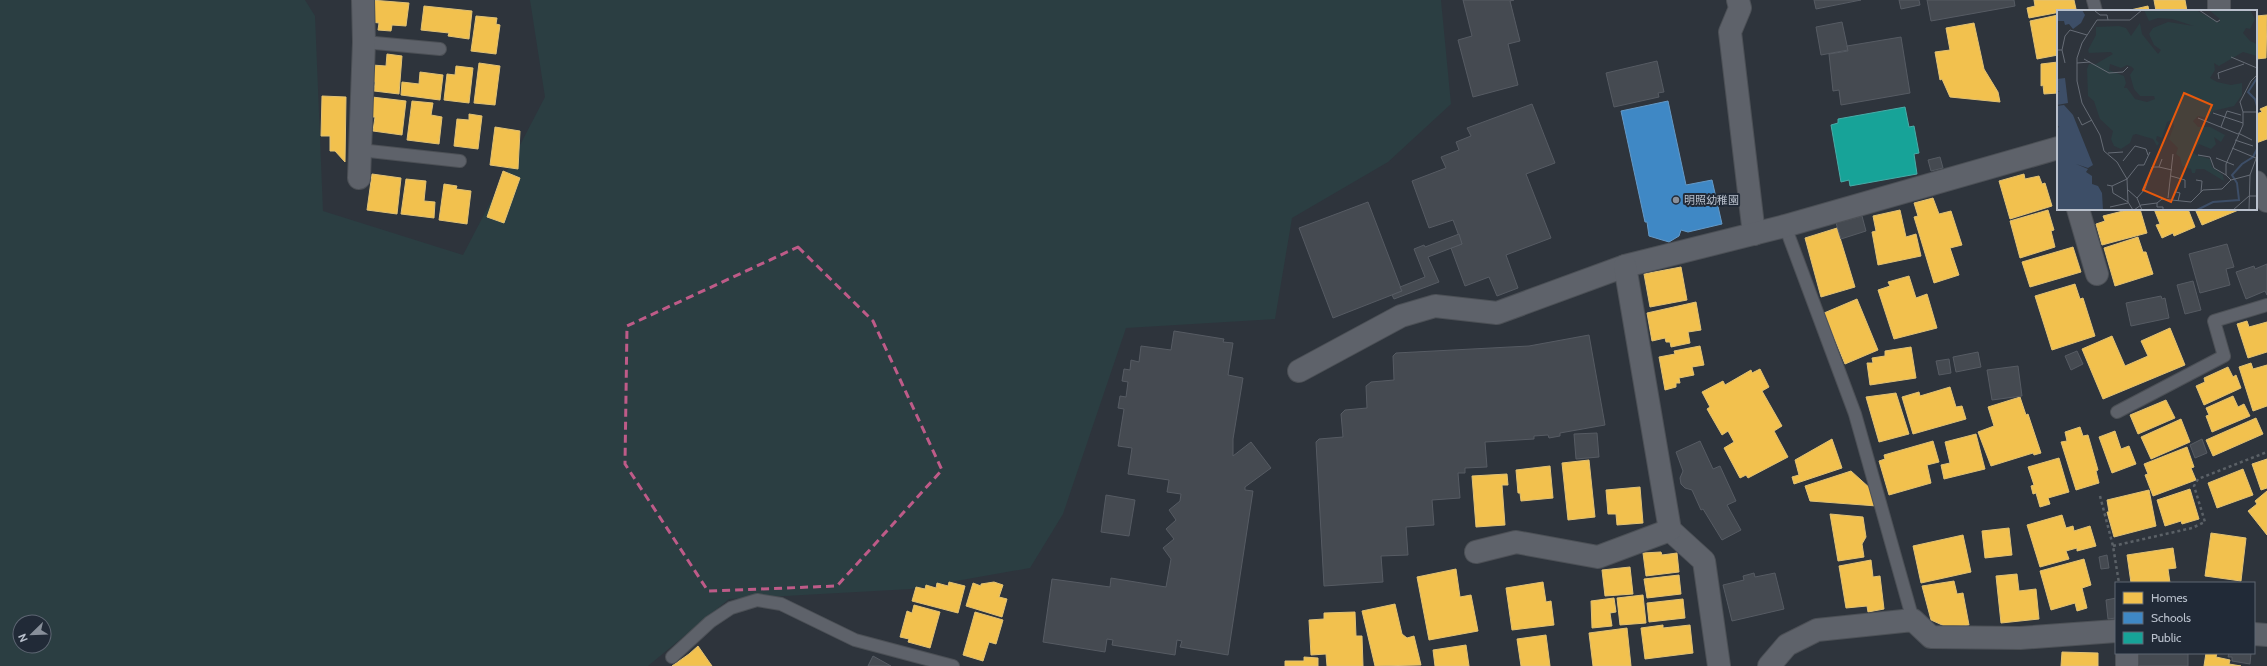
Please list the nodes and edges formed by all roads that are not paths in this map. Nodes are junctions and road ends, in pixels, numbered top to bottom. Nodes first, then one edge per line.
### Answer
1 (363, 0) edge
2 (1738, 0) edge
3 (2093, 0) edge
4 (2096, 10) edge
5 (364, 42) junction
6 (440, 49) dead end
7 (2057, 148) edge
8 (360, 150) junction
9 (460, 161) dead end
10 (359, 178) dead end
11 (2257, 184) edge
12 (2267, 201) edge
13 (2078, 210) edge
14 (1785, 226) junction
15 (1754, 234) junction
16 (1625, 266) junction
17 (2097, 274) dead end
18 (2267, 305) edge
19 (1299, 371) dead end
20 (2117, 412) dead end
21 (1670, 530) junction
22 (1476, 552) dead end
23 (1913, 620) junction
24 (2115, 631) edge
25 (2255, 634) edge
26 (2267, 635) edge
27 (2127, 654) edge
28 (672, 657) dead end
29 (953, 666) edge
30 (1719, 666) edge
31 (1769, 666) edge
32 (2127, 666) edge

1 - 5 street
2 - 15 street
3 - 4 lane
5 - 6 lane
5 - 8 street
7 - 14 street
8 - 9 lane
8 - 10 street
11 - 12 street
13 - 17 street
14 - 15 street
14 - 23 lane
15 - 16 street
16 - 19 street
16 - 21 street
18 - 20 lane
21 - 22 street
21 - 30 street
23 - 24 street
23 - 31 street
25 - 26 street
27 - 32 street
28 - 29 lane

